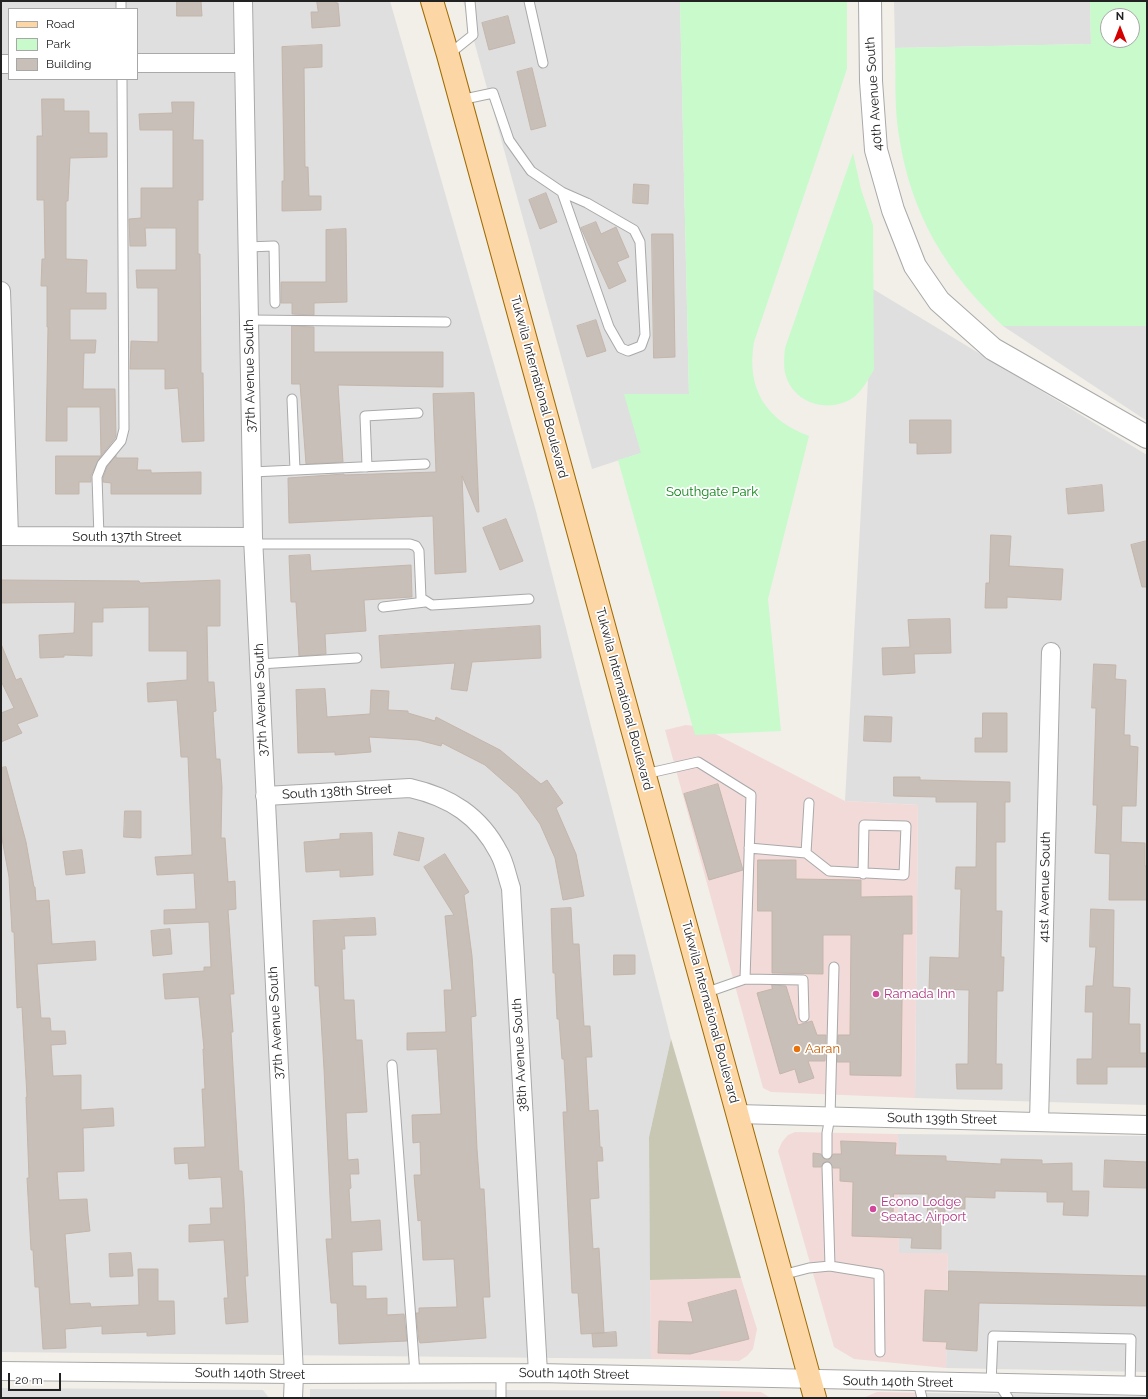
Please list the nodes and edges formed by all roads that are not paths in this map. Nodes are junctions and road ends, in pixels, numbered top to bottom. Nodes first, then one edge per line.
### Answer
1 (243, 1) edge
2 (432, 1) edge
3 (470, 1) edge
4 (529, 1) edge
5 (870, 1) edge
6 (448, 54) junction
7 (138, 63) edge
8 (243, 63) junction
9 (543, 63) dead end
10 (122, 80) edge
11 (460, 100) junction
12 (562, 192) junction
13 (247, 247) junction
14 (1, 291) edge
15 (275, 302) dead end
16 (248, 320) junction
17 (446, 322) dead end
18 (292, 399) dead end
19 (418, 413) dead end
20 (1147, 437) edge
21 (425, 464) dead end
22 (367, 467) junction
23 (294, 470) junction
24 (252, 472) junction
25 (5, 536) edge
26 (99, 536) junction
27 (254, 541) junction
28 (529, 599) dead end
29 (425, 602) junction
30 (383, 607) dead end
31 (1051, 652) dead end
32 (357, 658) dead end
33 (259, 664) junction
34 (645, 774) junction
35 (410, 788) joint
36 (265, 796) junction
37 (810, 803) dead end
38 (749, 848) junction
39 (806, 853) junction
40 (863, 874) junction
41 (834, 967) dead end
42 (745, 979) junction
43 (705, 993) junction
44 (804, 1017) dead end
45 (392, 1065) dead end
46 (737, 1114) junction
47 (830, 1117) junction
48 (1039, 1122) junction
49 (1147, 1124) edge
50 (827, 1154) dead end
51 (827, 1167) dead end
52 (830, 1266) junction
53 (782, 1275) junction
54 (880, 1352) dead end
55 (1, 1371) edge
56 (501, 1373) junction
57 (538, 1373) junction
58 (294, 1374) junction
59 (415, 1374) junction
60 (1000, 1388) edge
61 (813, 1389) edge
62 (1142, 1389) edge
63 (920, 1390) edge
64 (293, 1398) edge
65 (501, 1398) edge

1 - 8 street, 37th Avenue South
2 - 6 main road, Tukwila International Boulevard
3 - 6 lane
4 - 9 lane
5 - 20 street, 40th Avenue South
6 - 11 main road, Tukwila International Boulevard
7 - 8 street
8 - 13 street, 37th Avenue South
10 - 26 lane
11 - 12 lane
11 - 34 main road, Tukwila International Boulevard
12 - 12 lane
13 - 15 lane
13 - 16 street, 37th Avenue South
14 - 25 street
16 - 17 lane
16 - 24 street, 37th Avenue South
18 - 23 lane
19 - 22 lane
21 - 22 lane
22 - 23 lane
23 - 24 lane
24 - 27 street, 37th Avenue South
25 - 26 street, South 137th Street
26 - 27 street, South 137th Street
27 - 29 lane
27 - 33 street, 37th Avenue South
28 - 29 lane
29 - 30 lane
31 - 48 street, 41st Avenue South
32 - 33 lane
33 - 36 street, 37th Avenue South
34 - 38 lane
34 - 43 main road, Tukwila International Boulevard
35 - 36 street, South 138th Street
35 - 57 street, 38th Avenue South
36 - 58 street, 37th Avenue South
37 - 39 lane
38 - 39 lane
38 - 42 lane
39 - 40 lane
40 - 40 lane
41 - 47 lane
42 - 43 lane
42 - 44 lane
43 - 46 main road, Tukwila International Boulevard
45 - 59 lane
46 - 47 street, South 139th Street
46 - 53 main road, Tukwila International Boulevard
47 - 48 street, South 139th Street
47 - 50 lane
48 - 49 street, South 139th Street
51 - 52 lane
52 - 53 lane
52 - 54 lane
53 - 61 main road, Tukwila International Boulevard
55 - 58 street, South 140th Street
56 - 57 street, South 140th Street
56 - 59 street, South 140th Street
56 - 65 lane
57 - 61 street, South 140th Street
58 - 59 street, South 140th Street
58 - 64 street, 37th Avenue South
60 - 62 street, South 140th Street
60 - 62 lane
60 - 63 street, South 140th Street
61 - 63 street, South 140th Street

